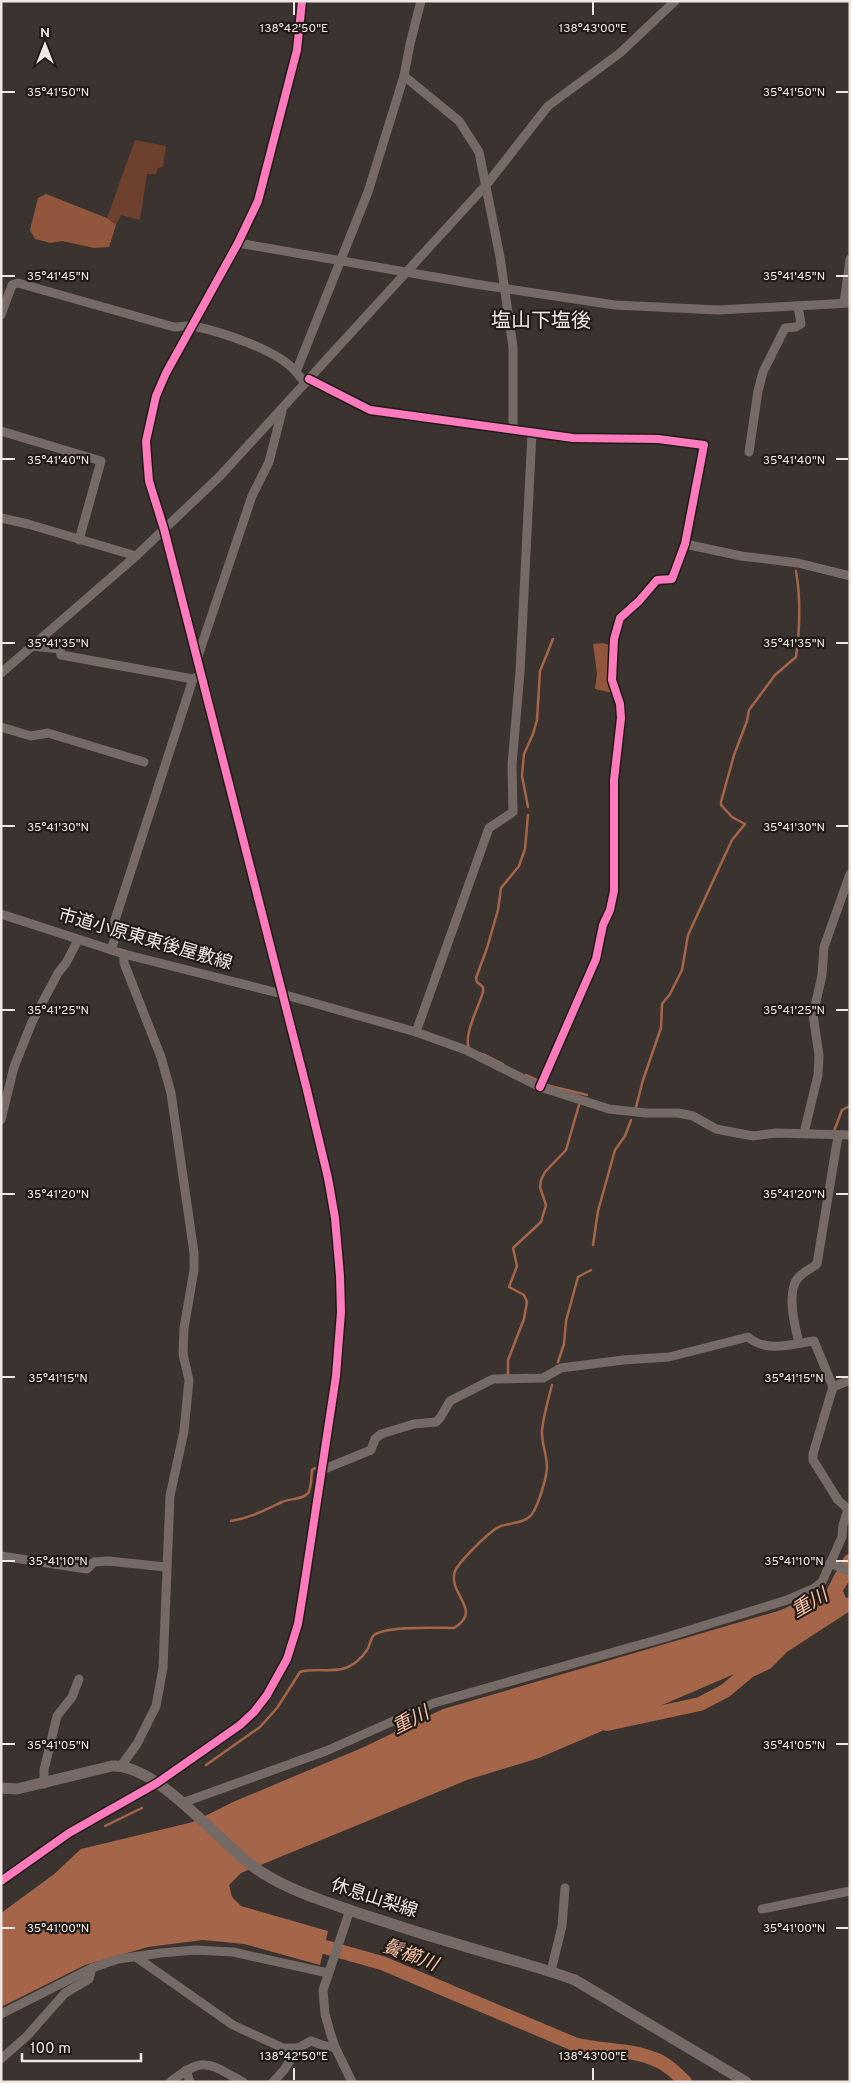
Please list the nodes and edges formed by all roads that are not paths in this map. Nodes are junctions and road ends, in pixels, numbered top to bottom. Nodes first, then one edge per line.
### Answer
1 (302, 1) edge
2 (421, 1) edge
3 (675, 1) edge
4 (404, 76) junction
5 (487, 184) junction
6 (238, 243) junction
7 (850, 259) edge
8 (341, 262) junction
9 (407, 272) junction
10 (504, 288) junction
11 (847, 303) edge
12 (798, 306) junction
13 (1, 315) edge
14 (192, 326) junction
15 (296, 372) junction
16 (307, 381) junction
17 (283, 408) junction
18 (513, 430) junction
19 (1, 431) edge
20 (532, 432) junction
21 (750, 452) dead end
22 (1, 518) edge
23 (164, 529) junction
24 (79, 540) junction
25 (685, 544) junction
26 (136, 556) junction
27 (850, 576) edge
28 (32, 646) junction
29 (197, 659) junction
30 (1, 673) edge
31 (197, 677) junction
32 (1, 727) edge
33 (144, 762) dead end
34 (850, 874) edge
35 (1, 914) edge
36 (78, 940) junction
37 (110, 950) junction
38 (124, 954) junction
39 (282, 994) junction
40 (416, 1032) junction
41 (542, 1083) junction
42 (1, 1120) edge
43 (804, 1134) junction
44 (850, 1135) edge
45 (838, 1136) junction
46 (799, 1343) junction
47 (850, 1380) edge
48 (833, 1387) junction
49 (322, 1470) junction
50 (849, 1508) edge
51 (1, 1556) edge
52 (830, 1563) junction
53 (166, 1567) junction
54 (850, 1572) edge
55 (79, 1678) dead end
56 (121, 1766) junction
57 (157, 1783) junction
58 (44, 1784) junction
59 (1, 1788) edge
60 (183, 1805) junction
61 (1, 1882) edge
62 (565, 1888) dead end
63 (850, 1891) edge
64 (762, 1909) dead end
65 (350, 1910) junction
66 (136, 1957) junction
67 (92, 1968) junction
68 (551, 1971) junction
69 (328, 1973) junction
70 (1, 2014) edge
71 (335, 2047) junction
72 (298, 2048) junction
73 (1, 2059) edge
74 (186, 2070) junction
75 (351, 2081) edge
76 (170, 2082) edge
77 (190, 2082) edge
78 (243, 2082) edge
79 (273, 2082) edge
80 (746, 2082) edge

1 - 6 street
2 - 4 street
3 - 5 street
4 - 5 street
4 - 8 street
5 - 9 street
5 - 10 street
6 - 8 street
6 - 14 street
7 - 11 street
8 - 9 street
8 - 15 street
9 - 10 street
9 - 16 street
10 - 12 street
10 - 18 street
11 - 12 street
12 - 21 street
13 - 14 street
14 - 15 street
14 - 23 street
15 - 16 street
16 - 17 street
16 - 18 street
17 - 23 street
17 - 29 street
18 - 20 street
19 - 24 street
20 - 25 street
20 - 40 street
22 - 24 street
23 - 26 street
23 - 29 street
24 - 26 street
25 - 27 street
25 - 41 street
26 - 28 street
28 - 30 street
28 - 31 street
29 - 31 street
31 - 37 street
31 - 39 street
32 - 33 street
34 - 43 street
35 - 36 street, 市道小原東東後屋敷線
36 - 37 street, 市道小原東東後屋敷線
36 - 42 street
37 - 38 street, 市道小原東東後屋敷線
38 - 39 street, 市道小原東東後屋敷線
38 - 53 street
39 - 40 street, 市道小原東東後屋敷線
39 - 49 street
40 - 41 street, 市道小原東東後屋敷線
41 - 43 street, 市道小原東東後屋敷線
43 - 45 street, 市道小原東東後屋敷線
44 - 45 street, 市道小原東東後屋敷線
45 - 46 street
46 - 48 street
46 - 49 street
47 - 48 street
48 - 50 street
49 - 57 street
50 - 52 street
51 - 53 street
52 - 54 street
52 - 60 street
53 - 56 street
55 - 58 street
56 - 57 main road, 休息山梨線
56 - 58 main road, 休息山梨線
57 - 60 main road, 休息山梨線
57 - 61 street
58 - 59 main road, 休息山梨線
60 - 65 main road, 休息山梨線
62 - 68 street
63 - 64 street
65 - 68 main road, 休息山梨線
65 - 69 street
66 - 67 street
66 - 69 street
66 - 72 street
67 - 70 street
67 - 73 street
68 - 80 main road, 休息山梨線
69 - 71 street
71 - 72 street
71 - 75 street
72 - 79 street
74 - 76 street
74 - 77 street
74 - 78 street

